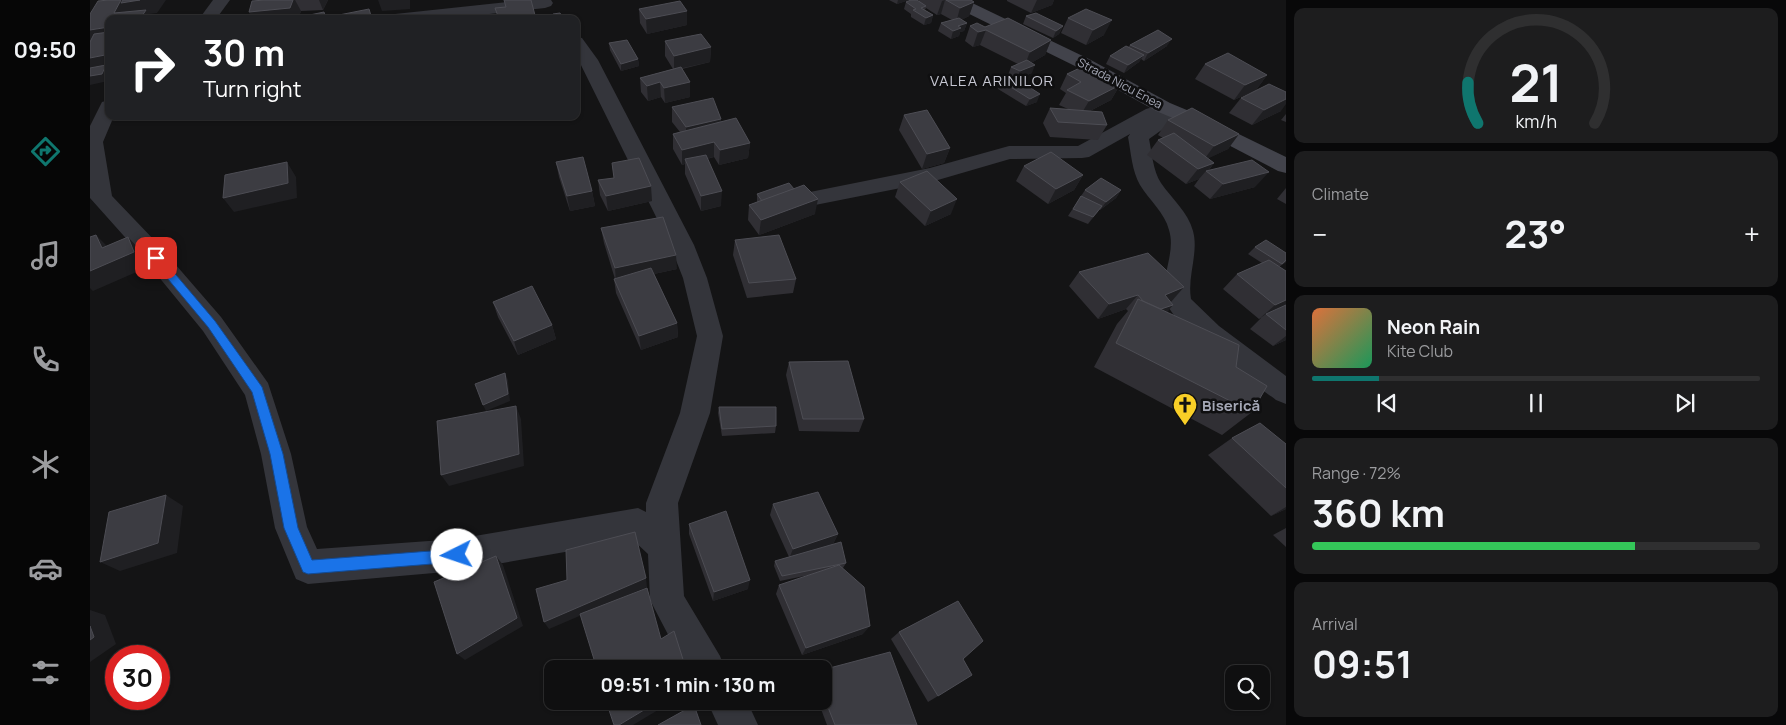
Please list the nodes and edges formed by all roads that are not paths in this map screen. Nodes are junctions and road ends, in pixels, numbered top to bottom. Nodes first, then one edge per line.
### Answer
1 (222, 0) edge
2 (953, 0) edge
3 (550, 5) edge
4 (210, 15) edge
5 (439, 15) edge
6 (580, 47) edge
7 (1163, 107) junction
8 (105, 115) edge
9 (1199, 122) junction
10 (1286, 166) edge
11 (810, 199) edge
12 (1286, 392) edge
13 (664, 546) junction
14 (702, 660) edge
15 (731, 710) edge
16 (739, 725) edge

1 - 4 street
2 - 7 street, Strada Nicu Enea
3 - 5 street
6 - 13 street
7 - 9 street, Strada Nicu Enea
7 - 11 street
8 - 13 street
9 - 10 street, Strada Nicu Enea
9 - 12 street
13 - 14 street
15 - 16 street

